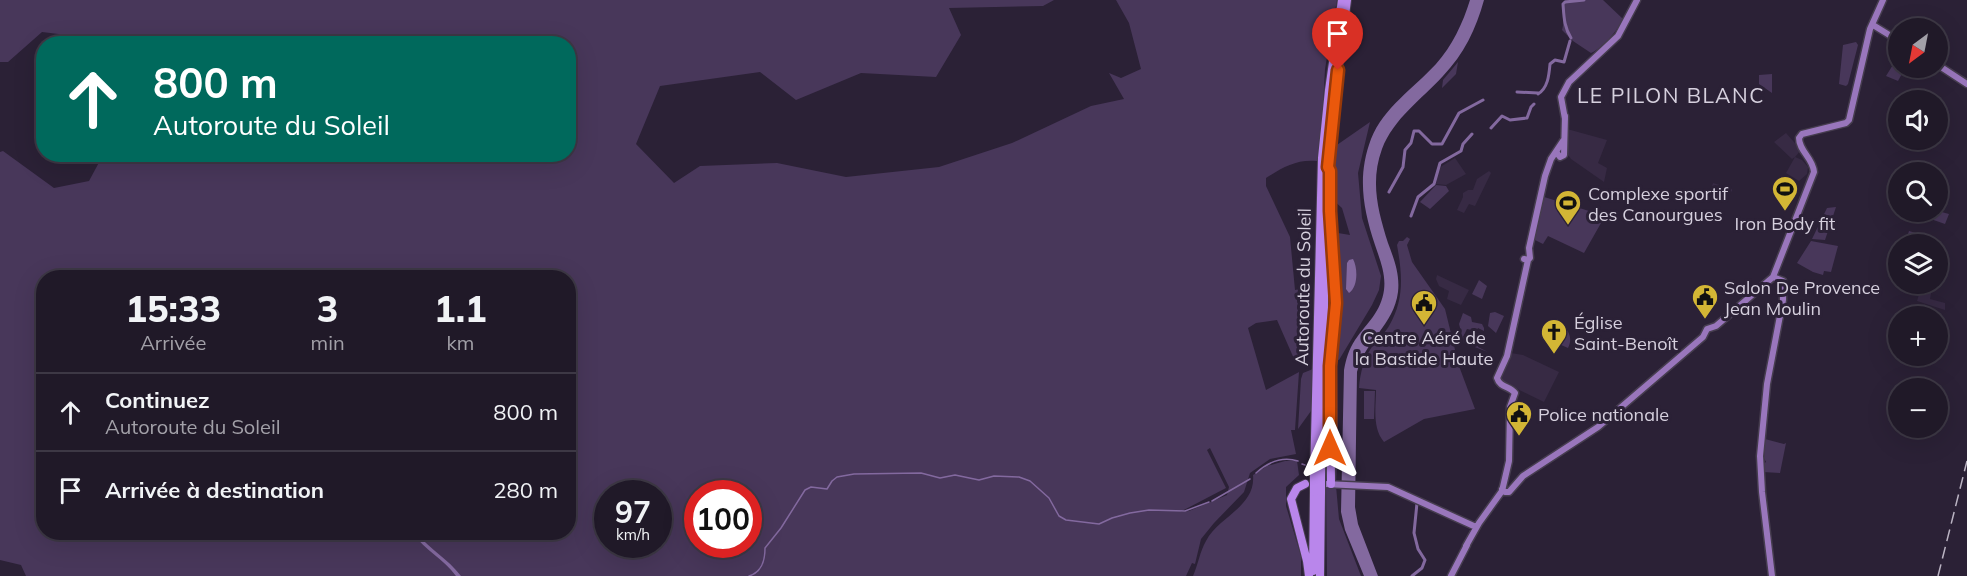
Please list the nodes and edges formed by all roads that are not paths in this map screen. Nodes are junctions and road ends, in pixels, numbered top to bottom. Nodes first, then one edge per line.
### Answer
1 (1342, 0) edge
2 (1347, 0) edge
3 (1637, 0) edge
4 (1883, 0) edge
5 (1342, 18) junction
6 (1873, 25) junction
7 (1340, 31) junction
8 (1888, 34) edge
9 (1948, 72) edge
10 (1967, 84) edge
11 (1328, 167) junction
12 (1773, 277) junction
13 (1511, 480) junction
14 (1320, 484) junction
15 (1504, 491) junction
16 (1476, 529) junction
17 (1311, 576) edge
18 (1320, 576) edge
19 (1451, 576) edge
20 (1772, 576) edge

1 - 5 highway, Autoroute du Soleil
2 - 5 highway, Autoroute du Soleil
3 - 13 main road
4 - 6 main road
5 - 7 highway, Autoroute du Soleil
6 - 8 main road
6 - 12 main road
7 - 11 highway, Autoroute du Soleil
7 - 14 highway, Autoroute du Soleil
9 - 10 main road
11 - 14 highway, Autoroute du Soleil
11 - 14 highway
12 - 13 main road
12 - 20 main road
13 - 15 main road
13 - 15 main road
14 - 16 main road
14 - 17 highway, Autoroute du Soleil
14 - 17 highway
14 - 18 highway, Autoroute du Soleil
15 - 16 main road
16 - 19 main road

